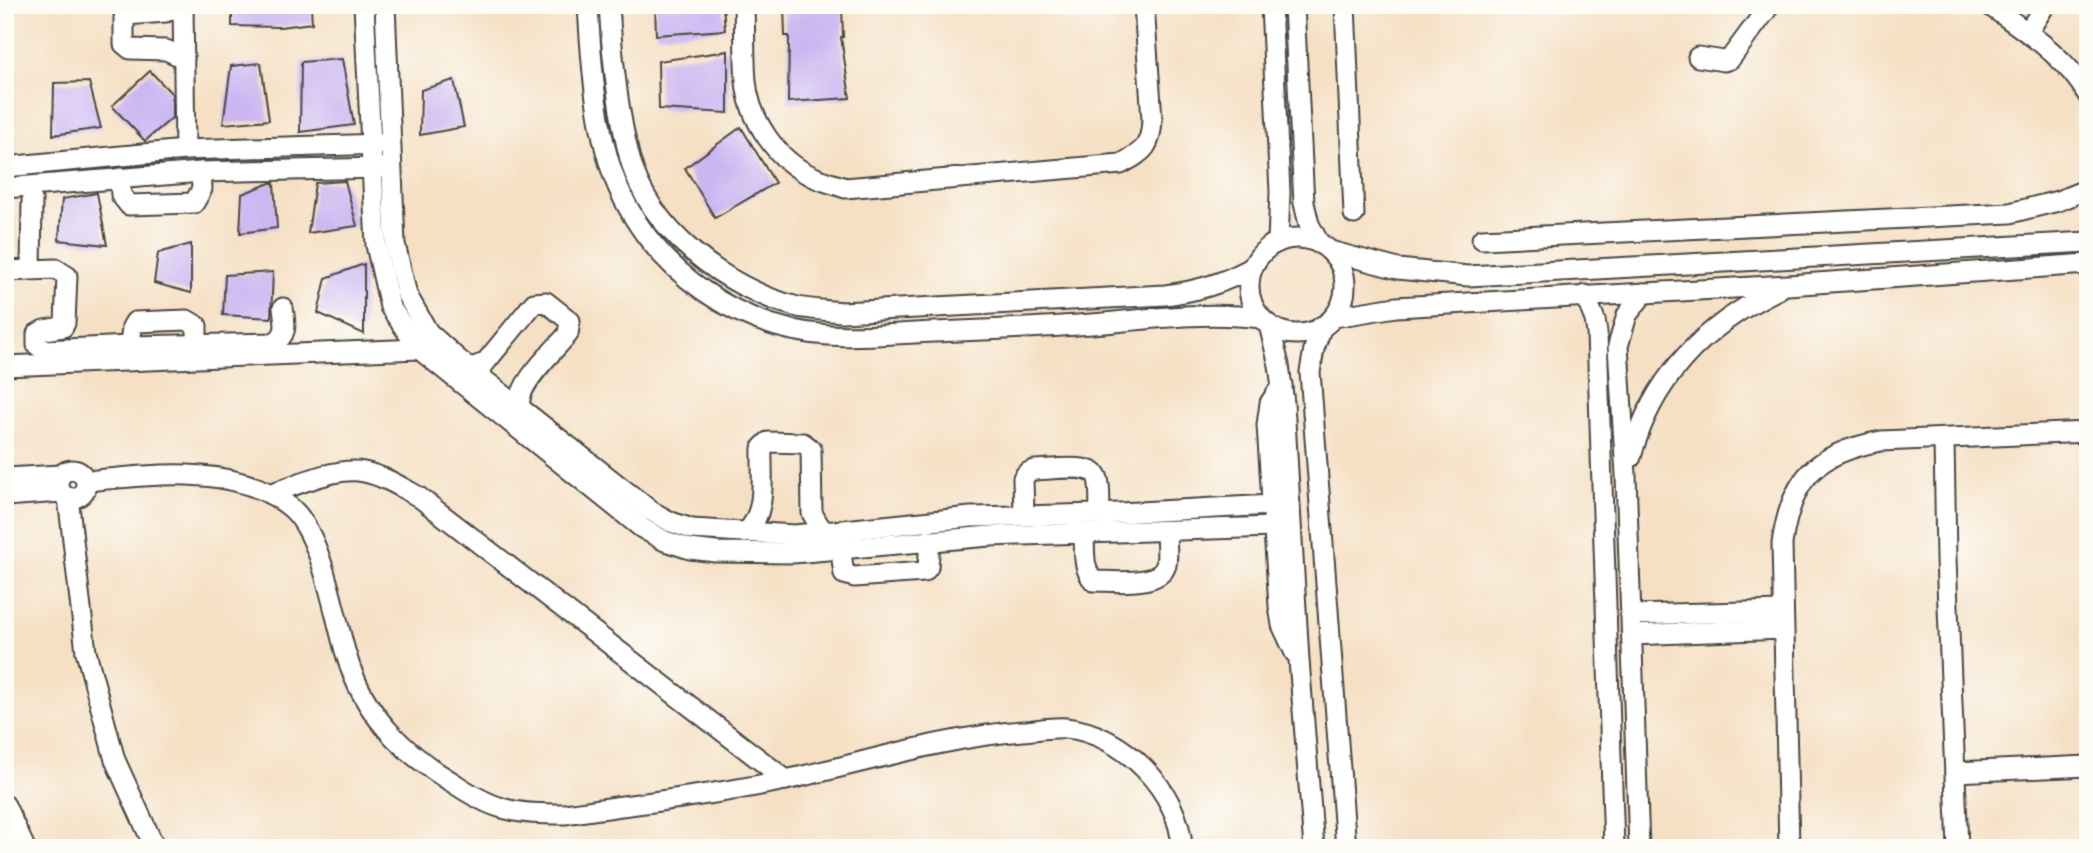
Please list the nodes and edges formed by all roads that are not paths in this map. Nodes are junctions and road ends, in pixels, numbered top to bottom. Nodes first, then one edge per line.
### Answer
1 (181, 5) edge
2 (364, 5) edge
3 (385, 5) edge
4 (588, 5) edge
5 (609, 5) edge
6 (744, 5) edge
7 (1144, 5) edge
8 (1271, 5) edge
9 (1294, 5) edge
10 (1345, 5) edge
11 (1769, 5) edge
12 (1989, 5) edge
13 (2045, 5) edge
14 (2028, 32) junction
15 (1698, 57) dead end
16 (184, 58) junction
17 (2088, 95) edge
18 (391, 143) junction
19 (370, 144) junction
20 (185, 150) junction
21 (5, 167) edge
22 (392, 167) junction
23 (371, 168) junction
24 (201, 172) junction
25 (120, 178) junction
26 (5, 188) edge
27 (2088, 189) edge
28 (32, 200) dead end
29 (1354, 214) dead end
30 (1482, 239) dead end
31 (1278, 242) junction
32 (2088, 242) edge
33 (1324, 247) junction
34 (1977, 248) junction
35 (2088, 264) edge
36 (1253, 267) junction
37 (31, 269) junction
38 (5, 271) edge
39 (1977, 272) junction
40 (1788, 285) junction
41 (1644, 293) junction
42 (1585, 295) junction
43 (283, 308) dead end
44 (1265, 321) junction
45 (1328, 322) junction
46 (419, 349) junction
47 (5, 366) edge
48 (471, 368) junction
49 (1282, 385) junction
50 (520, 406) junction
51 (2088, 432) edge
52 (1944, 439) junction
53 (1626, 475) junction
54 (5, 478) edge
55 (63, 488) junction
56 (270, 494) junction
57 (5, 496) edge
58 (1273, 505) junction
59 (1100, 514) junction
60 (1024, 515) junction
61 (1274, 527) junction
62 (1166, 531) junction
63 (746, 533) junction
64 (1084, 534) junction
65 (835, 537) junction
66 (930, 541) junction
67 (1631, 615) junction
68 (1783, 620) junction
69 (1632, 635) junction
70 (1299, 660) junction
71 (2088, 766) edge
72 (1955, 772) junction
73 (786, 780) junction
74 (5, 805) edge
75 (25, 848) edge
76 (155, 848) edge
77 (1182, 848) edge
78 (1314, 848) edge
79 (1346, 848) edge
80 (1614, 848) edge
81 (1639, 848) edge
82 (1789, 848) edge
83 (1958, 848) edge

1 - 16 street
1 - 16 street
2 - 19 street
3 - 18 street
4 - 44 street
5 - 36 street
6 - 7 street
8 - 31 street
9 - 33 street
10 - 29 street
11 - 15 street
12 - 14 street
13 - 14 street
14 - 17 street
16 - 20 street
18 - 19 street
18 - 22 street
19 - 20 street
19 - 23 street
20 - 21 street
22 - 23 street
22 - 48 street
23 - 24 street
23 - 46 street
24 - 25 street
24 - 25 street
25 - 26 street
27 - 30 street
28 - 37 street
31 - 33 street
31 - 36 street
32 - 34 street
33 - 34 street
33 - 45 street
34 - 39 street
35 - 39 street
36 - 44 street
37 - 38 street
37 - 43 street
39 - 40 street
40 - 41 street
40 - 53 street
41 - 42 street
41 - 53 street
42 - 45 street
42 - 80 street
44 - 45 street
44 - 49 street
45 - 79 street
46 - 47 street
46 - 65 street
48 - 50 street
48 - 50 street
49 - 58 street
49 - 70 street
50 - 63 street
51 - 52 street
52 - 68 street
52 - 72 street
53 - 67 street
54 - 55 street
55 - 56 street
55 - 57 street
55 - 76 street
56 - 73 street
56 - 73 street
58 - 59 street
58 - 61 street
59 - 60 street
59 - 60 street
60 - 65 street
61 - 62 street
61 - 70 street
62 - 64 street
62 - 64 street
63 - 65 street
63 - 65 street
64 - 66 street
65 - 66 street
65 - 66 street
67 - 68 street
67 - 69 street
68 - 69 street
68 - 82 street
69 - 81 street
70 - 78 street
71 - 72 street
72 - 83 street
73 - 77 street
74 - 75 street

